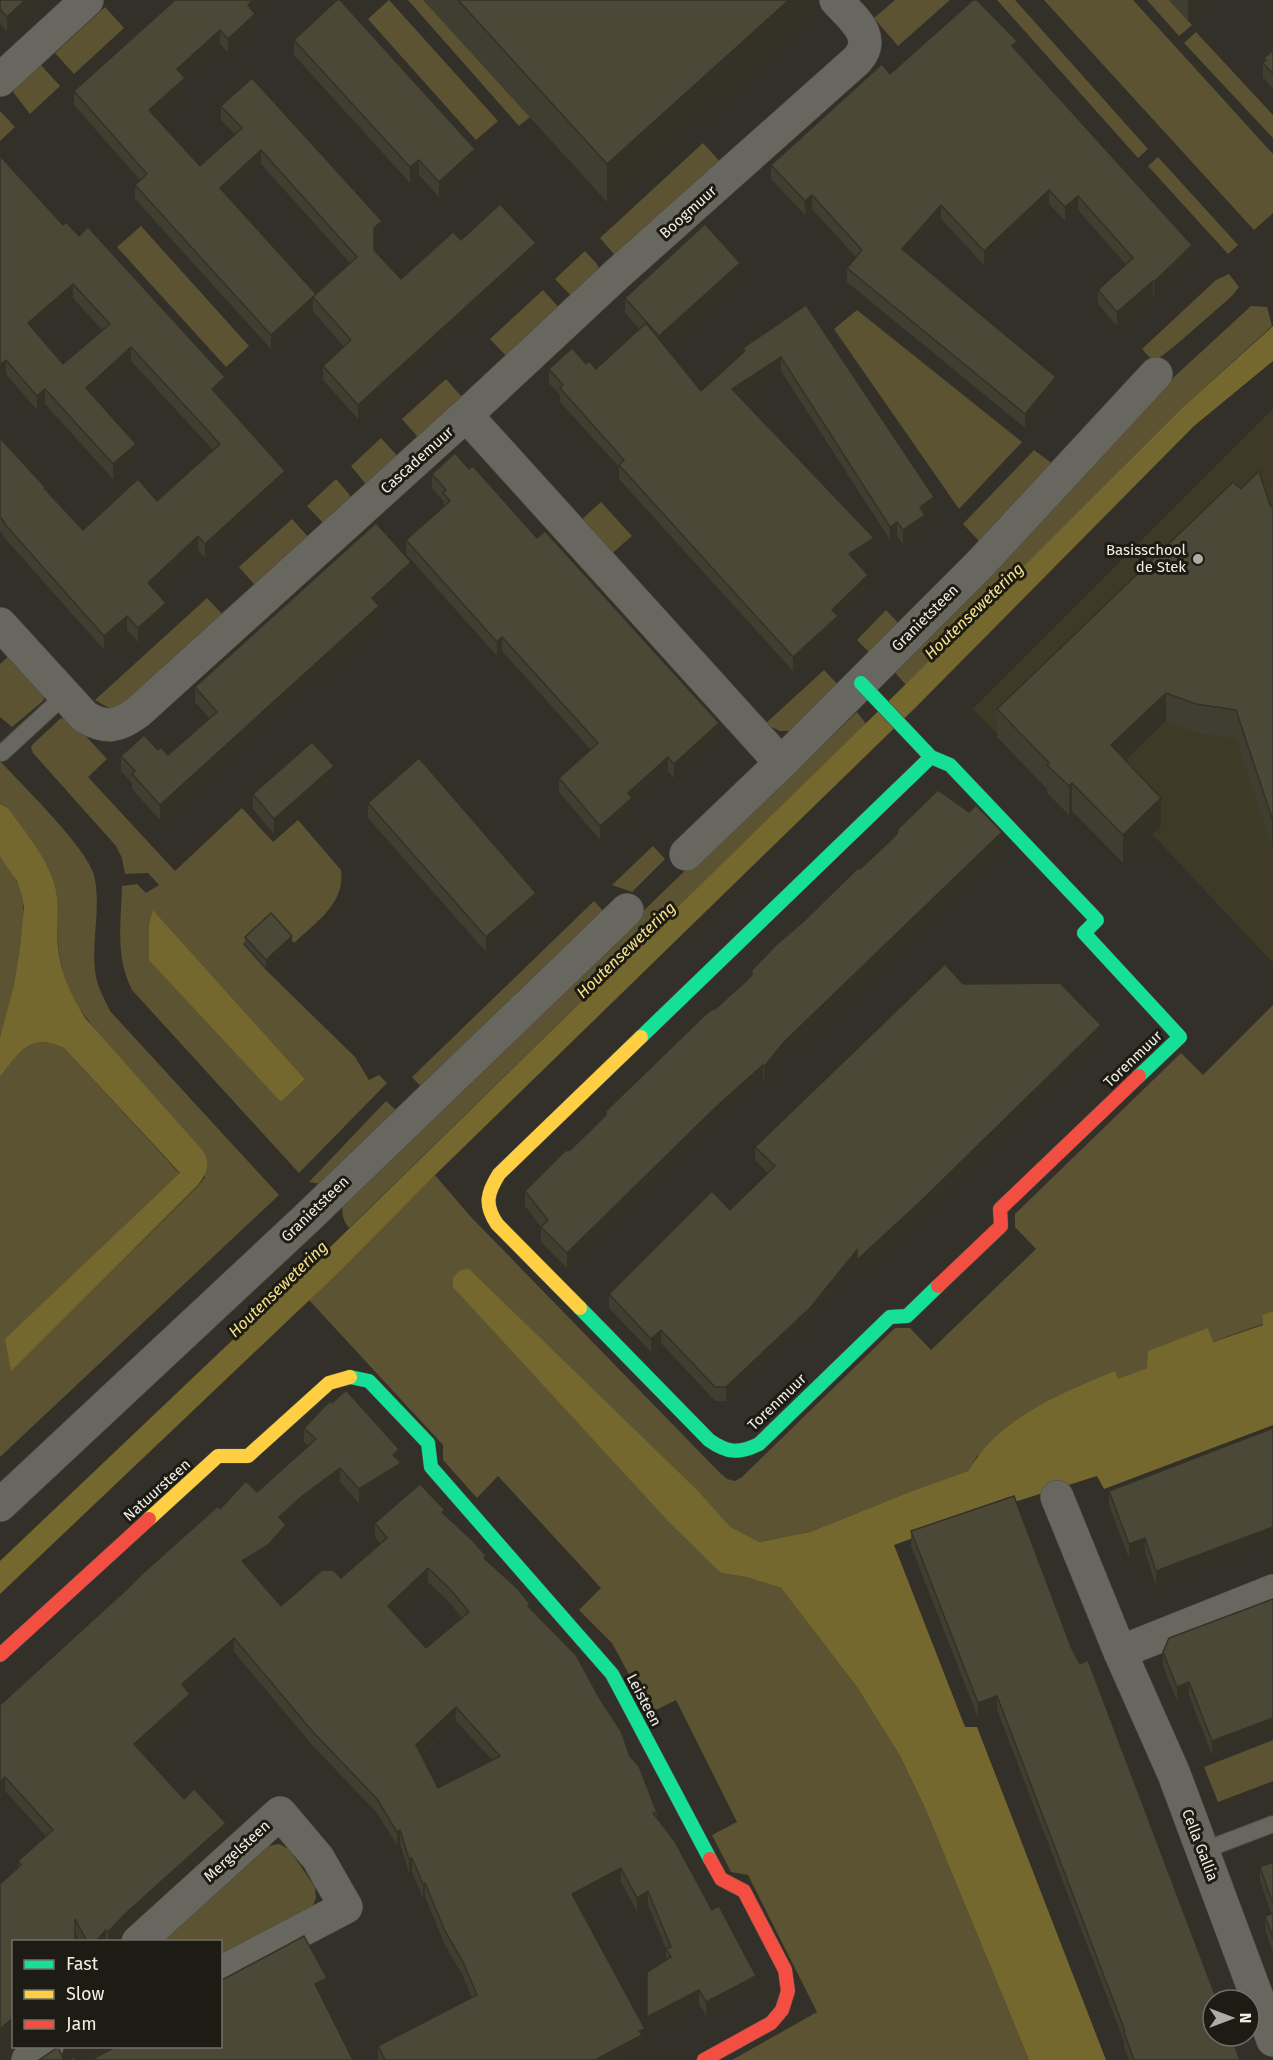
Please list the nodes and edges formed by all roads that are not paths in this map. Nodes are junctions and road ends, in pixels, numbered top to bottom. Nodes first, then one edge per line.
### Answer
1 (87, 0) edge
2 (836, 0) edge
3 (0, 80) edge
4 (1156, 374) dead end
5 (466, 415) junction
6 (0, 624) edge
7 (869, 692) junction
8 (65, 695) junction
9 (2, 753) dead end
10 (931, 757) junction
11 (781, 763) junction
12 (686, 854) dead end
13 (627, 910) dead end
14 (348, 1377) joint
15 (1057, 1497) dead end
16 (0, 1505) edge
17 (1273, 1591) edge
18 (1120, 1652) junction
19 (0, 1655) edge
20 (1273, 1824) edge
21 (1202, 1851) junction
22 (139, 1940) edge
23 (222, 1972) edge
24 (1273, 2040) edge
25 (45, 2048) edge
26 (28, 2060) edge
27 (704, 2060) edge

1 - 3 street
2 - 5 street, Boogmuur
4 - 7 street, Granietsteen
5 - 8 street, Cascademuur
5 - 11 street, Cascademuur
6 - 8 street, Cascademuur
7 - 10 street, Torenmuur
7 - 11 street, Granietsteen
8 - 9 lane
10 - 10 street, Torenmuur
11 - 12 street, Granietsteen
13 - 16 street, Granietsteen
14 - 19 street, Natuursteen
14 - 27 street, Leisteen
15 - 18 street, Cella Gallia
17 - 18 street
18 - 21 street, Cella Gallia
20 - 21 lane
21 - 24 street, Cella Gallia
22 - 23 street, Mergelsteen
25 - 26 street

